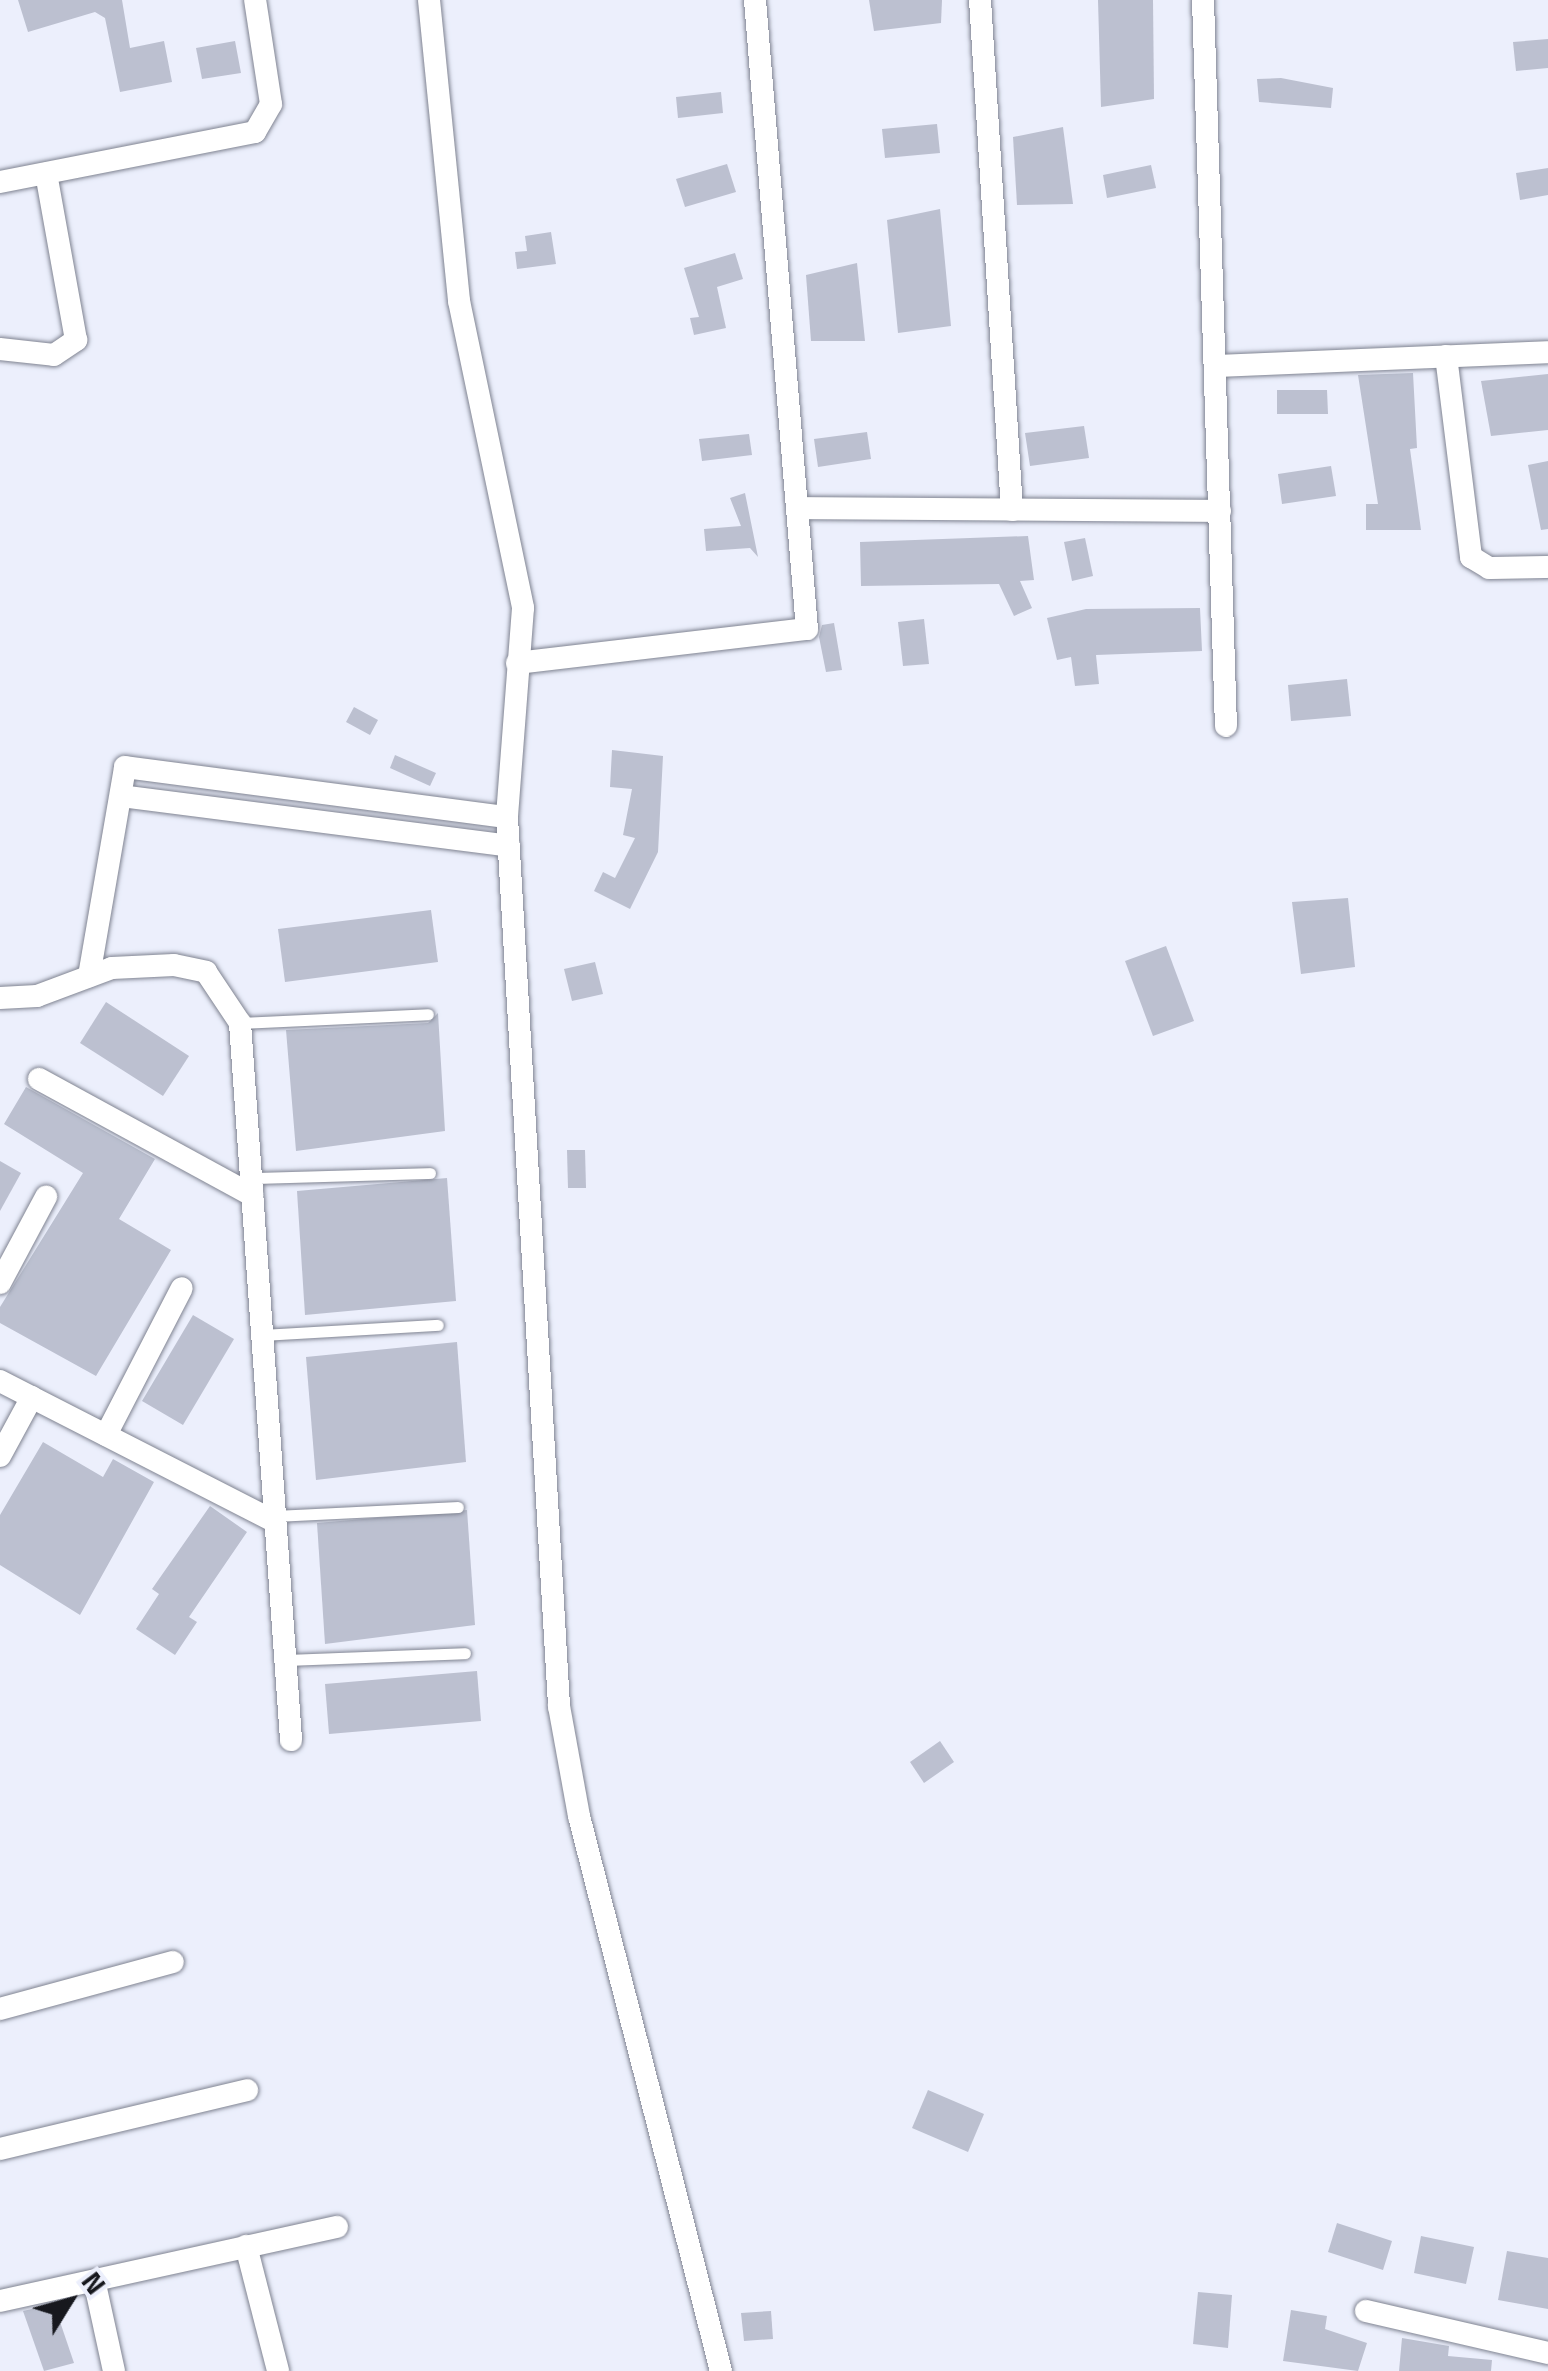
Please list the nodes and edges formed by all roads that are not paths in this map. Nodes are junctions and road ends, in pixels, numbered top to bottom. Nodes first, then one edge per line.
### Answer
1 (255, 0) edge
2 (429, 0) edge
3 (755, 0) edge
4 (980, 0) edge
5 (1204, 0) edge
6 (46, 174) junction
7 (0, 182) edge
8 (0, 349) edge
9 (1548, 352) edge
10 (1446, 356) junction
11 (1216, 366) junction
12 (797, 508) junction
13 (1012, 510) junction
14 (1220, 512) junction
15 (1548, 567) edge
16 (517, 663) junction
17 (1226, 726) dead end
18 (121, 796) junction
19 (507, 816) junction
20 (509, 846) junction
21 (89, 976) junction
22 (0, 998) edge
23 (428, 1014) dead end
24 (240, 1023) junction
25 (39, 1078) dead end
26 (430, 1173) dead end
27 (252, 1187) junction
28 (46, 1197) dead end
29 (0, 1283) edge
30 (182, 1288) dead end
31 (438, 1325) dead end
32 (263, 1335) junction
33 (0, 1381) edge
34 (32, 1397) junction
35 (106, 1435) junction
36 (0, 1456) edge
37 (458, 1507) dead end
38 (275, 1519) junction
39 (466, 1653) dead end
40 (285, 1660) junction
41 (291, 1740) dead end
42 (172, 1962) dead end
43 (0, 2009) edge
44 (247, 2090) dead end
45 (0, 2150) edge
46 (337, 2227) dead end
47 (246, 2246) junction
48 (95, 2284) junction
49 (0, 2301) edge
50 (1366, 2311) dead end
51 (1548, 2354) edge
52 (114, 2371) edge
53 (278, 2371) edge
54 (721, 2371) edge

1 - 6 street
2 - 16 street
3 - 12 street
4 - 13 street
5 - 11 street
6 - 7 street
6 - 8 street
9 - 10 street
10 - 11 street
10 - 15 street
11 - 14 street
12 - 13 street
12 - 16 street
13 - 14 street
14 - 17 street
16 - 19 street
18 - 19 street
18 - 20 street
18 - 21 street
19 - 20 street
20 - 54 street
21 - 22 street
21 - 24 street
23 - 24 lane
24 - 27 street
25 - 27 street
26 - 27 lane
27 - 32 street
28 - 29 street
30 - 35 street
31 - 32 lane
32 - 38 street
33 - 34 street
34 - 35 street
34 - 36 street
35 - 38 street
37 - 38 lane
38 - 40 street
39 - 40 lane
40 - 41 street
42 - 43 street
44 - 45 street
46 - 47 street
47 - 48 street
47 - 53 street
48 - 49 street
48 - 52 street
50 - 51 street

